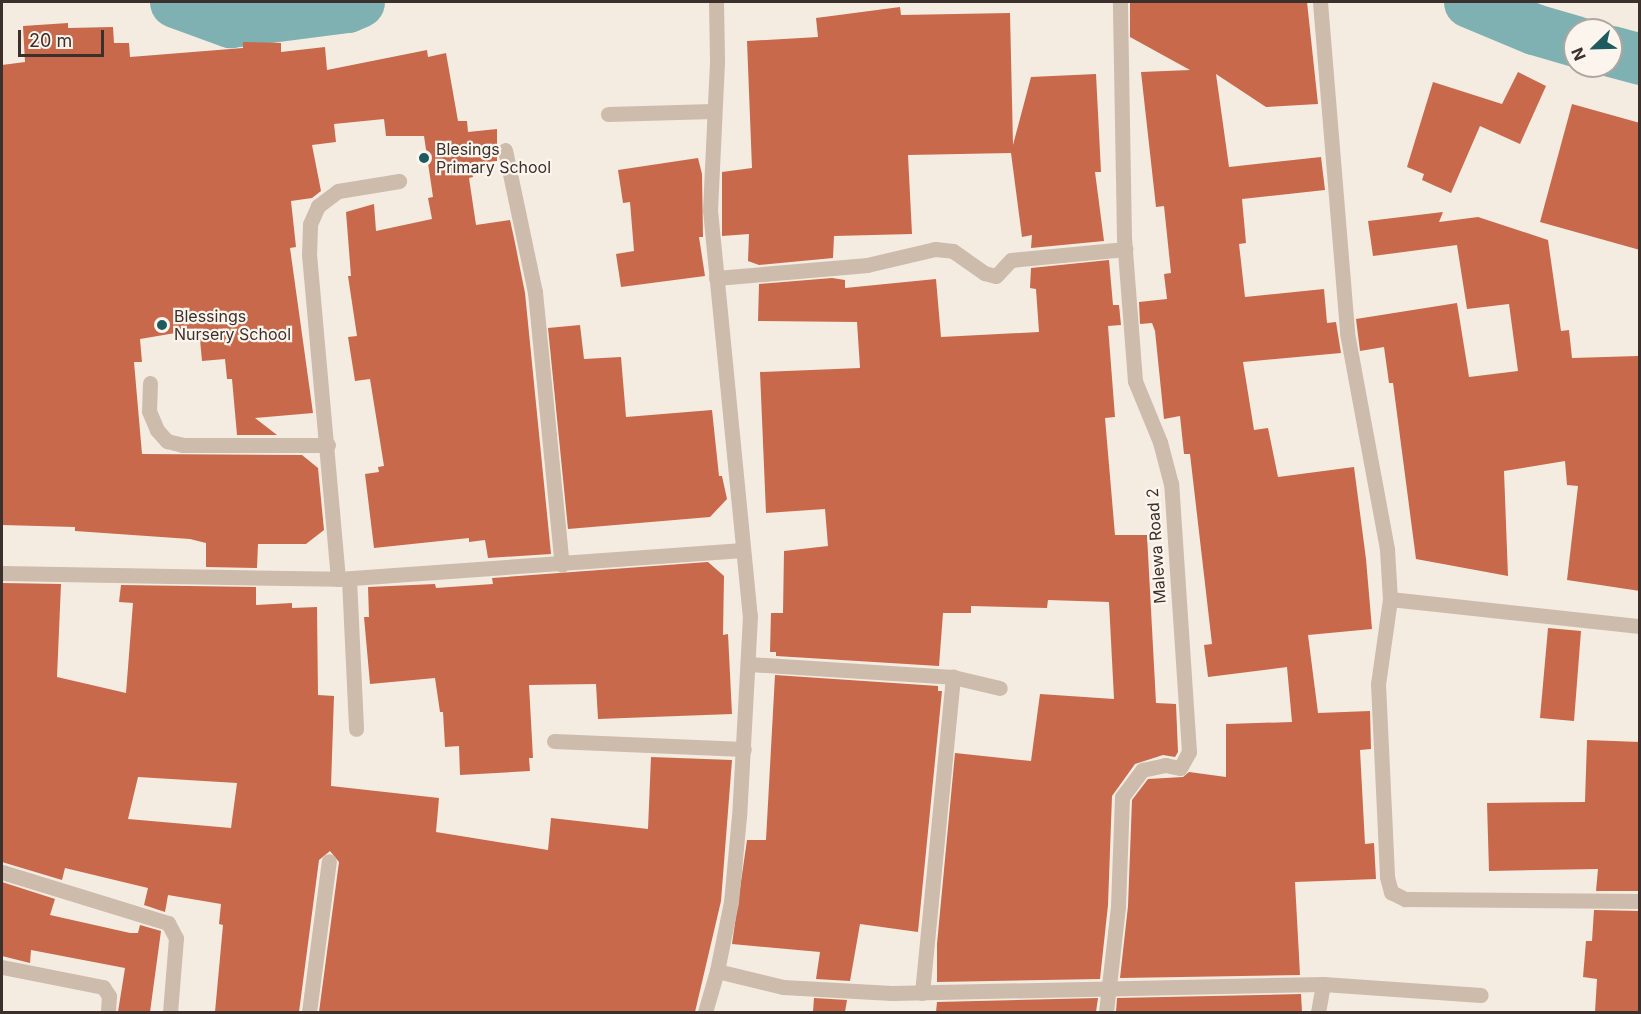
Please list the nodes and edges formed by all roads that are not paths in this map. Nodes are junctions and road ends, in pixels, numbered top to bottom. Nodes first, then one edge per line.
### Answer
1 (716, 2) edge
2 (1119, 2) edge
3 (1320, 2) edge
4 (713, 111) junction
5 (608, 114) dead end
6 (506, 150) dead end
7 (399, 181) dead end
8 (1125, 249) junction
9 (716, 278) junction
10 (150, 383) dead end
11 (328, 445) junction
12 (743, 550) junction
13 (562, 565) junction
14 (2, 573) edge
15 (344, 579) junction
16 (1390, 599) junction
17 (1640, 626) edge
18 (748, 664) junction
19 (953, 677) junction
20 (1000, 688) dead end
21 (356, 729) dead end
22 (554, 741) dead end
23 (744, 749) junction
24 (329, 861) dead end
25 (2, 872) edge
26 (1640, 901) edge
27 (2, 967) edge
28 (717, 971) junction
29 (1323, 984) junction
30 (1108, 987) junction
31 (922, 993) junction
32 (1481, 995) dead end
33 (108, 1012) edge
34 (170, 1012) edge
35 (309, 1012) edge
36 (705, 1012) edge
37 (1106, 1012) edge
38 (1318, 1012) edge

1 - 4 street
2 - 8 street, Malewa Road 2
3 - 16 street
4 - 5 street
4 - 9 street
6 - 13 street
7 - 11 street
8 - 9 street
8 - 30 street, Malewa Road 2
9 - 12 street
10 - 11 street
11 - 15 street
12 - 13 street
12 - 18 street
13 - 15 street
14 - 15 street
15 - 21 street
16 - 17 street
16 - 26 street
18 - 19 street
18 - 23 street
19 - 20 street
19 - 31 street
22 - 23 street
23 - 28 street
24 - 35 street
25 - 34 street
27 - 33 street
28 - 31 street
28 - 36 street
29 - 30 street
29 - 32 street
29 - 38 street
30 - 31 street
30 - 37 street, Malewa Road 2

